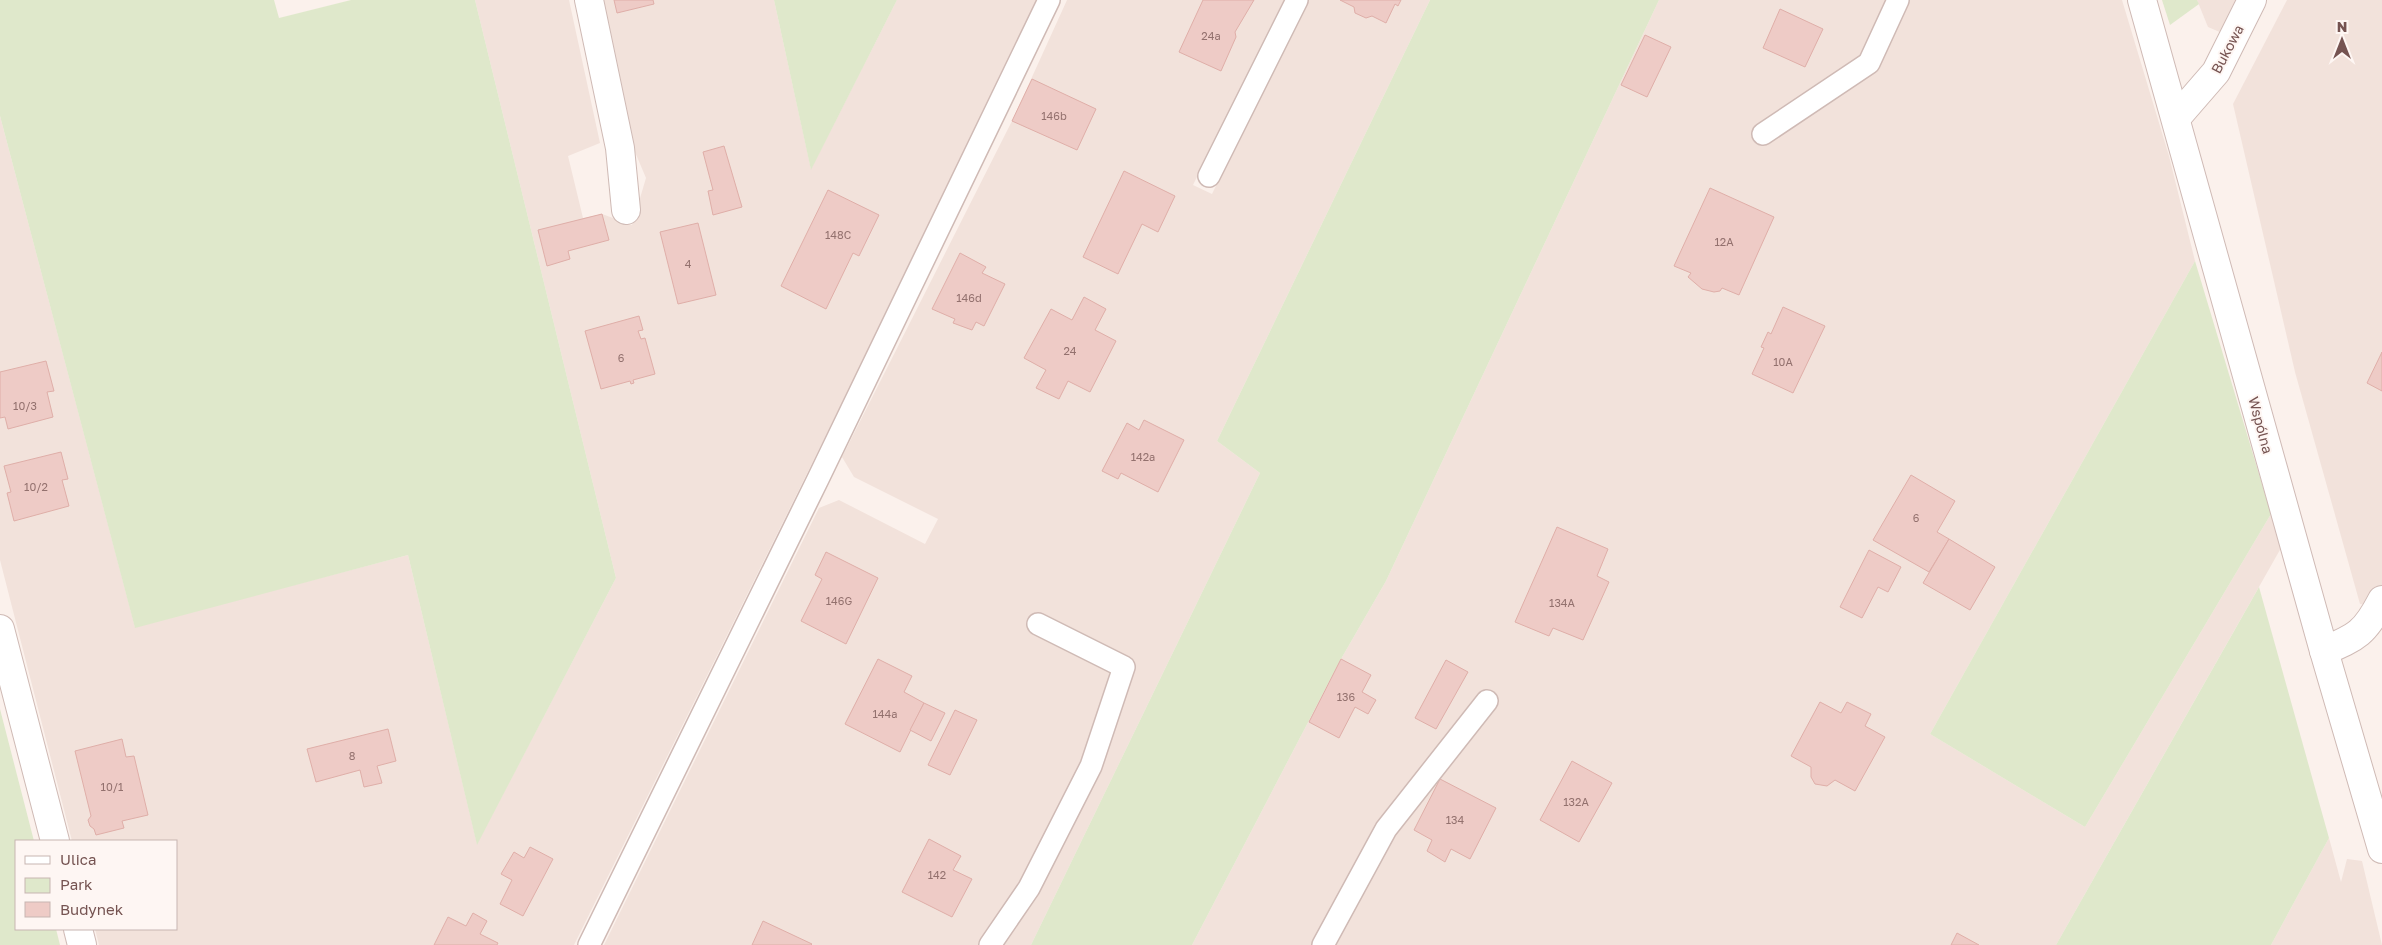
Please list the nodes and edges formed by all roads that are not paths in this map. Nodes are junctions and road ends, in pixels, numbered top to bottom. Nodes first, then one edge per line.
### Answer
1 (589, 0) edge
2 (1049, 0) edge
3 (1297, 0) edge
4 (1898, 0) edge
5 (2142, 0) edge
6 (2252, 0) edge
7 (2177, 117) junction
8 (1763, 134) dead end
9 (1209, 176) dead end
10 (626, 210) dead end
11 (2382, 600) edge
12 (1038, 624) dead end
13 (0, 629) edge
14 (2324, 651) junction
15 (1487, 701) dead end
16 (55, 840) edge
17 (2382, 849) edge
18 (78, 930) edge
19 (82, 945) edge
20 (589, 945) edge
21 (990, 945) edge
22 (1323, 945) edge

1 - 10 street
2 - 20 lane
3 - 9 lane
4 - 8 lane
5 - 7 street, Wspólna
6 - 7 street, Bukowa
7 - 14 street, Wspólna
11 - 14 street
12 - 21 lane
13 - 16 street
14 - 17 street, Wspólna
15 - 22 lane
18 - 19 street

